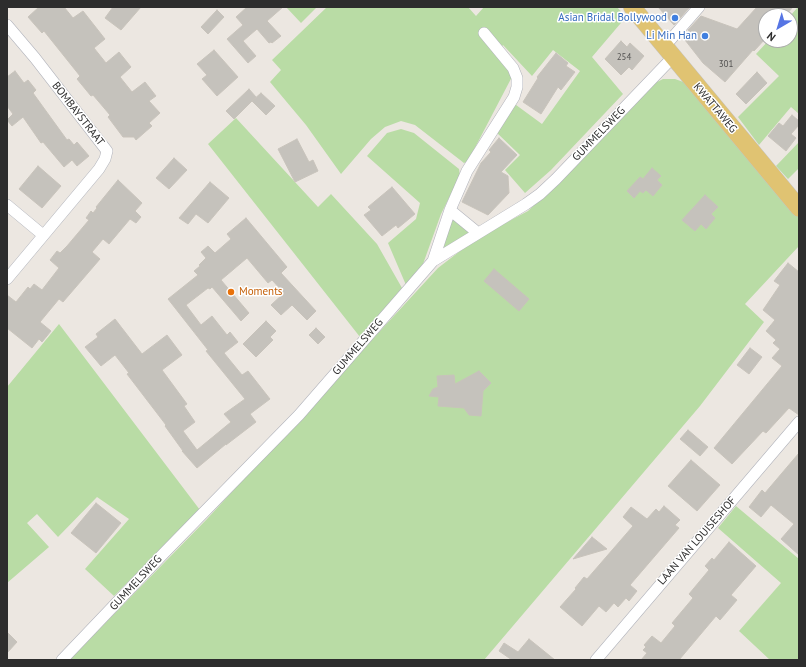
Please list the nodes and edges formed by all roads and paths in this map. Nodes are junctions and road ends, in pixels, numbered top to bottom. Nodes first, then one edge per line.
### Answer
1 (632, 7) edge
2 (699, 7) edge
3 (7, 25) edge
4 (484, 33) dead end
5 (669, 52) junction
6 (7, 205) edge
7 (799, 208) edge
8 (450, 210) junction
9 (478, 233) junction
10 (43, 235) junction
11 (433, 261) junction
12 (7, 279) edge
13 (799, 422) edge
14 (62, 660) edge
15 (596, 660) edge

1 - 5 main road, KWATTAWEG
2 - 5 street, GUMMELSWEG
3 - 10 street, BOMBAYSTRAAT
4 - 8 street
5 - 7 main road, KWATTAWEG
5 - 9 street, GUMMELSWEG
6 - 10 street
8 - 9 street
8 - 11 street
9 - 11 street, GUMMELSWEG
10 - 12 street, BOMBAYSTRAAT
11 - 14 street, GUMMELSWEG
13 - 15 street, LAAN VAN LOUISESHOF

